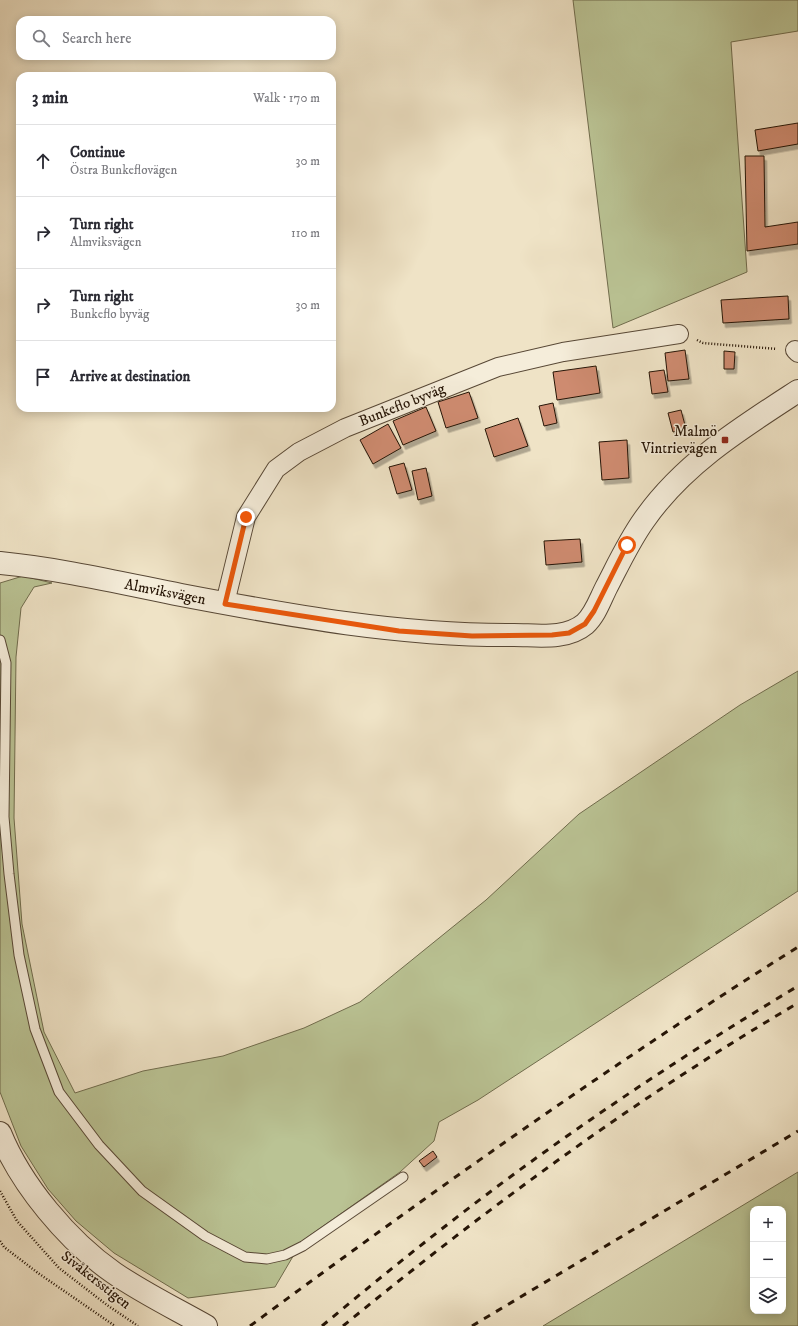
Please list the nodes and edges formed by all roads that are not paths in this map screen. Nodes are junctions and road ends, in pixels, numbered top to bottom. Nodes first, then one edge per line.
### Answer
1 (679, 334) road end
2 (798, 391) edge
3 (0, 563) edge
4 (225, 604) junction
5 (0, 640) edge
6 (0, 1133) edge
7 (403, 1177) dead end
8 (206, 1326) edge

1 - 4 street, Bunkeflo byväg
2 - 4 street, Almviksvägen
3 - 4 street, Almviksvägen
5 - 7 lane
6 - 8 street

